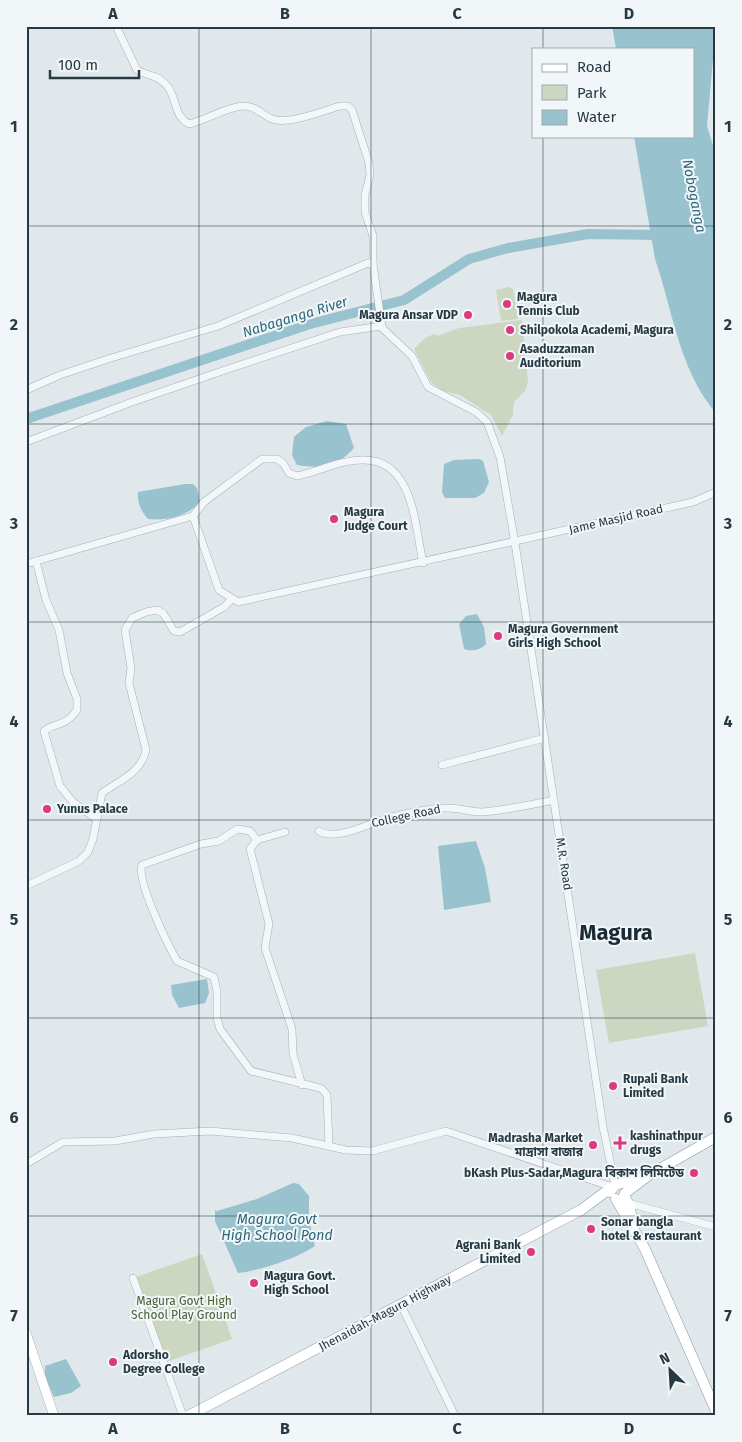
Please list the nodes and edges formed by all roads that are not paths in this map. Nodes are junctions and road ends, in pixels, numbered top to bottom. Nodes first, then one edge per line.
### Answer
1 (116, 26) edge
2 (372, 264) junction
3 (382, 327) junction
4 (26, 390) edge
5 (26, 442) edge
6 (716, 492) edge
7 (192, 516) junction
8 (515, 543) junction
9 (36, 561) junction
10 (423, 563) junction
11 (26, 564) edge
12 (232, 599) junction
13 (545, 738) junction
14 (442, 765) dead end
15 (554, 800) junction
16 (96, 819) junction
17 (319, 830) dead end
18 (285, 832) dead end
19 (257, 840) junction
20 (26, 886) edge
21 (302, 1085) junction
22 (716, 1137) edge
23 (329, 1146) junction
24 (26, 1164) edge
25 (649, 1175) junction
26 (615, 1186) junction
27 (621, 1198) junction
28 (581, 1210) junction
29 (716, 1227) edge
30 (133, 1278) dead end
31 (401, 1305) junction
32 (26, 1333) edge
33 (716, 1411) edge
34 (193, 1415) edge
35 (54, 1416) edge
36 (183, 1416) edge
37 (455, 1416) edge

1 - 2 street
2 - 3 street
2 - 4 street
3 - 5 street
3 - 8 street, M.R. Road
6 - 8 street, Jame Masjid Road
7 - 9 street
7 - 10 street
7 - 12 street
8 - 10 street, Jame Masjid Road
8 - 13 street, M.R. Road
9 - 11 street
9 - 16 street
10 - 12 street, Jame Masjid Road
12 - 16 street
13 - 14 street
13 - 15 street, M.R. Road
15 - 17 street, College Road
15 - 26 street, M.R. Road
16 - 20 street
18 - 19 street
19 - 21 street
19 - 21 street
21 - 23 street
22 - 25 highway
23 - 24 street
23 - 26 street
25 - 26 highway, Jhenaidah-Magura Highway
25 - 27 highway, Jhenaidah-Magura Highway
26 - 27 highway
26 - 28 highway, Jhenaidah-Magura Highway
27 - 28 highway, Jhenaidah-Magura Highway
27 - 29 street
27 - 33 highway
28 - 31 highway, Jhenaidah-Magura Highway
30 - 36 street
31 - 34 highway, Jhenaidah-Magura Highway
31 - 37 street
32 - 35 main road

